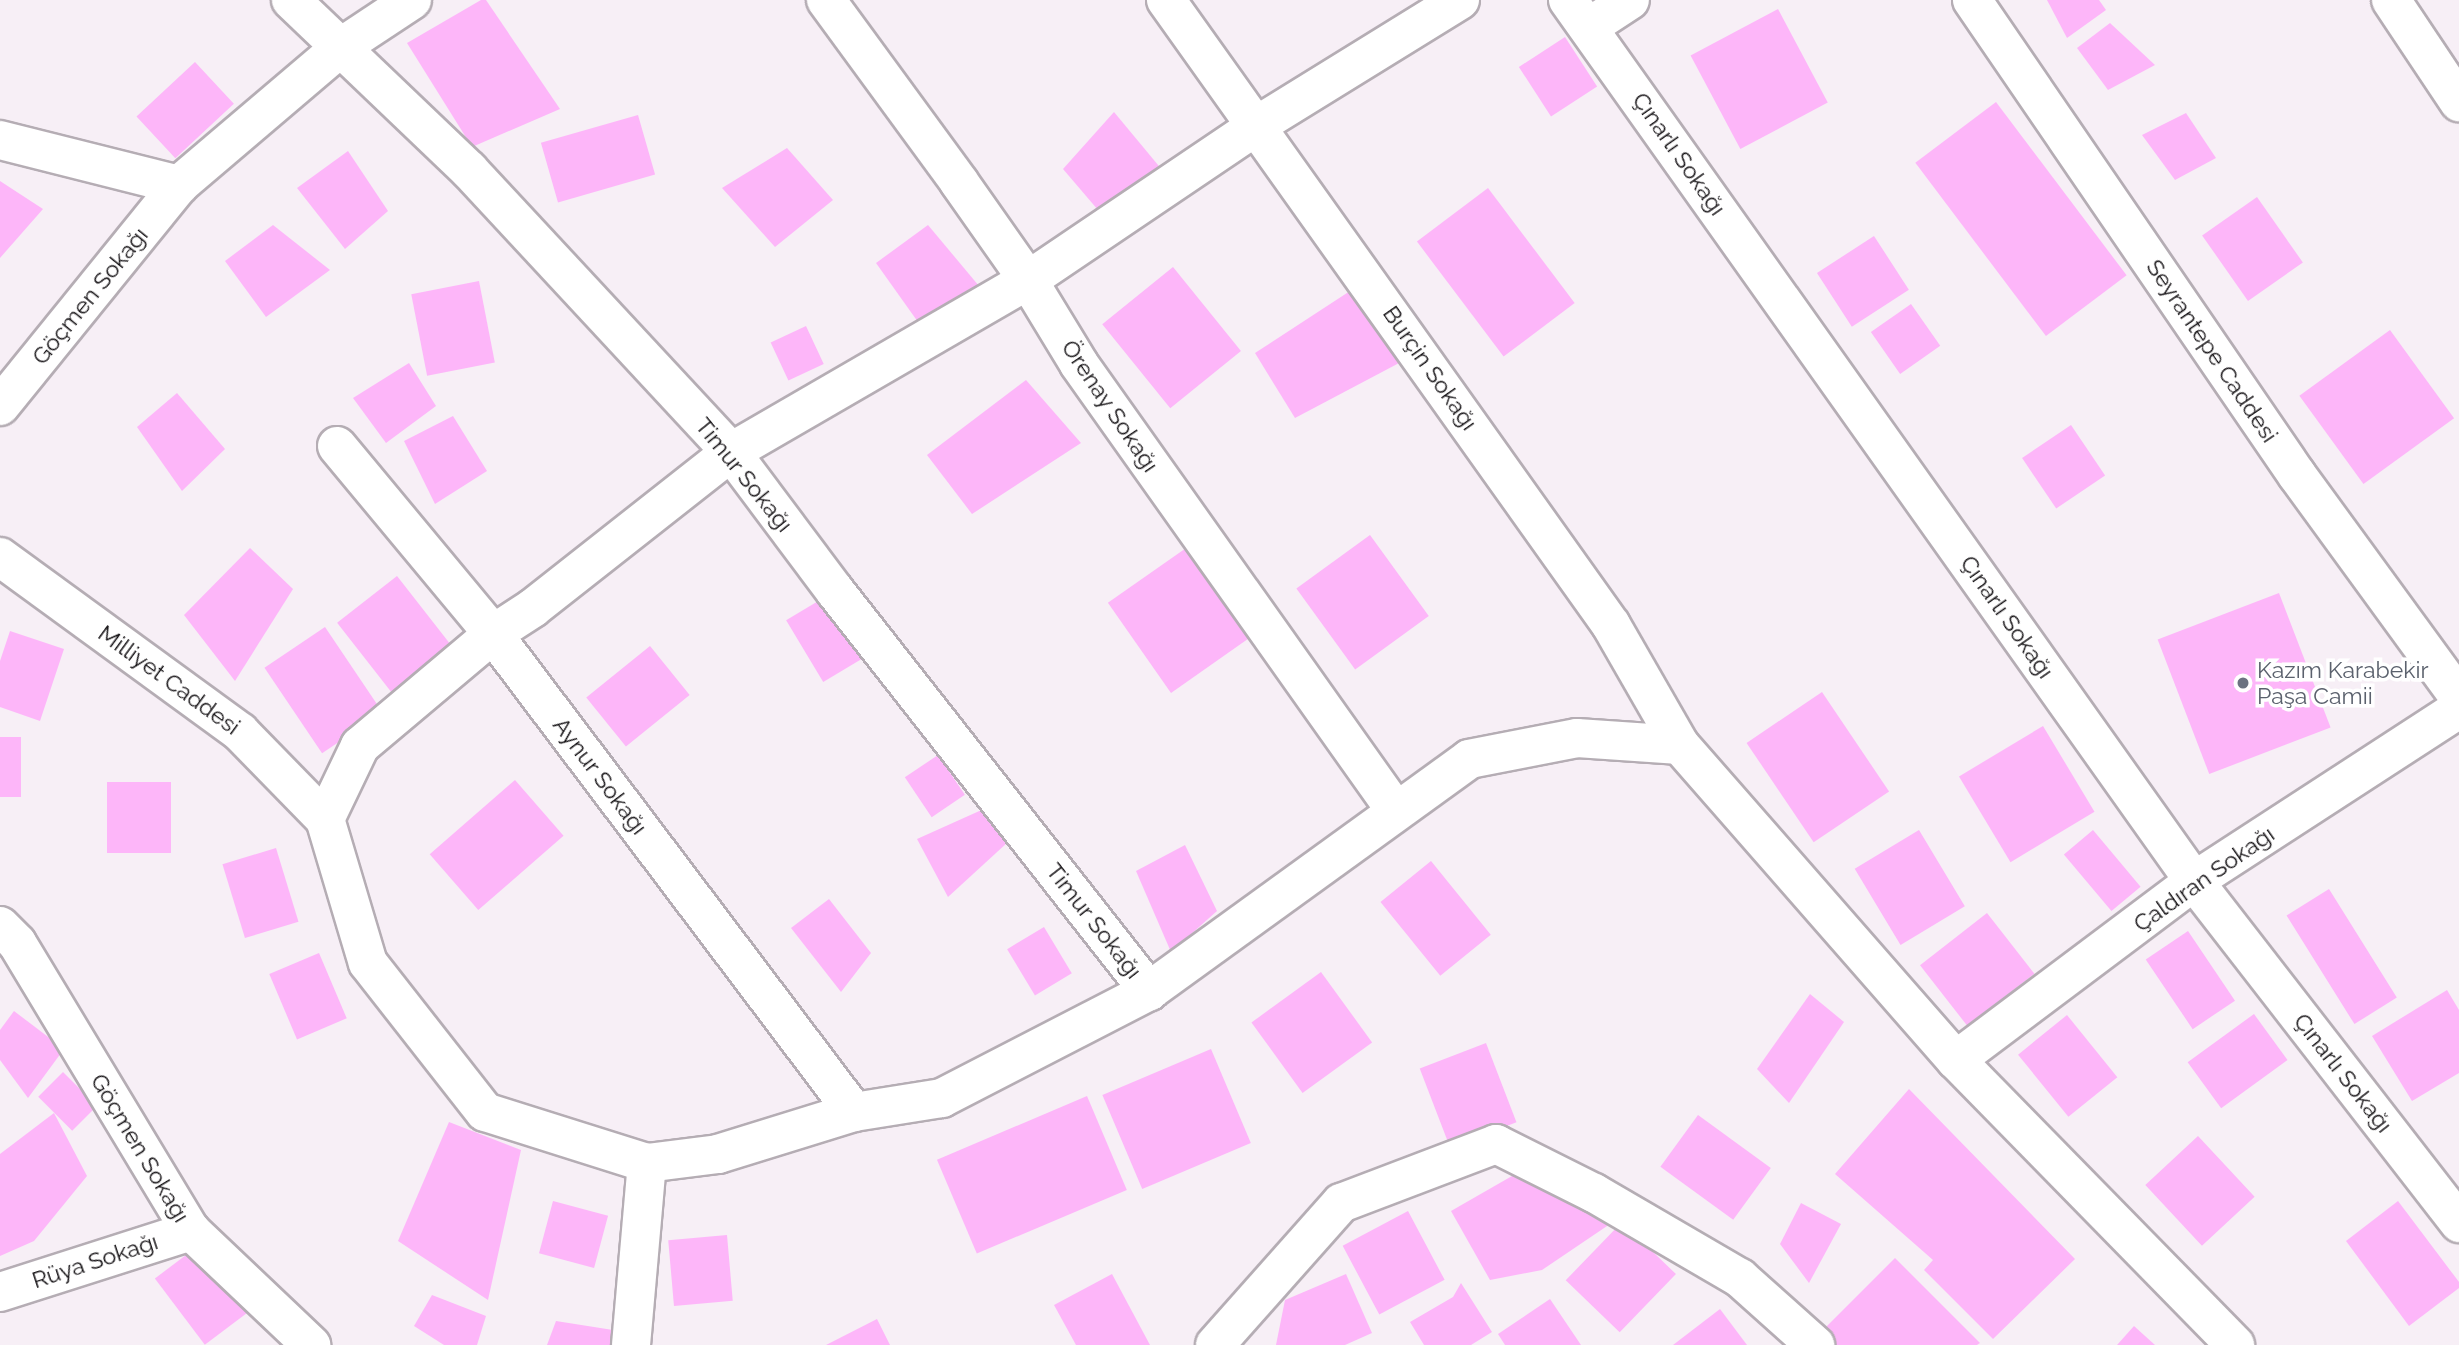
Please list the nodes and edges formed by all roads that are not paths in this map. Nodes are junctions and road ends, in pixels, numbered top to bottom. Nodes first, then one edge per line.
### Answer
1 (291, 0) edge
2 (412, 0) edge
3 (826, 0) edge
4 (1167, 0) edge
5 (1460, 0) edge
6 (1630, 0) edge
7 (1972, 0) edge
8 (2391, 0) edge
9 (1578, 13) edge
10 (341, 47) junction
11 (2459, 102) edge
12 (1258, 125) junction
13 (0, 140) edge
14 (179, 185) junction
15 (1028, 279) junction
16 (0, 406) edge
17 (337, 446) dead end
18 (731, 452) junction
19 (0, 557) edge
20 (493, 634) junction
21 (2459, 696) edge
22 (2459, 709) edge
23 (1681, 745) junction
24 (1396, 811) junction
25 (325, 819) junction
26 (2194, 881) junction
27 (0, 926) edge
28 (1149, 991) junction
29 (1956, 1060) junction
30 (855, 1112) junction
31 (647, 1163) junction
32 (2459, 1223) edge
33 (191, 1231) junction
34 (0, 1292) edge
35 (311, 1345) edge
36 (631, 1345) edge
37 (1215, 1345) edge
38 (1815, 1345) edge
39 (2235, 1345) edge

1 - 10 street, Timur Sokağı
2 - 10 street, Göçmen Sokağı
3 - 15 street, Örenay Sokağı
4 - 12 street, Burçin Sokağı
5 - 12 street
6 - 9 street
7 - 21 street, Seyrantepe Caddesi
8 - 11 street
9 - 26 street, Çınarlı Sokağı
10 - 14 street, Göçmen Sokağı
10 - 18 street, Timur Sokağı
12 - 15 street
12 - 23 street, Burçin Sokağı
13 - 14 street
14 - 16 street, Göçmen Sokağı
15 - 18 street
15 - 24 street, Örenay Sokağı
17 - 20 street, Aynur Sokağı
18 - 20 street
18 - 28 street, Timur Sokağı
19 - 25 street, Milliyet Caddesi
20 - 25 street
20 - 30 street, Aynur Sokağı
22 - 26 street, Çaldıran Sokağı
23 - 24 street
23 - 29 street, Burçin Sokağı
24 - 28 street
25 - 31 street
26 - 29 street, Çaldıran Sokağı
26 - 32 street, Çınarlı Sokağı
27 - 33 street, Göçmen Sokağı
28 - 30 street
29 - 39 street, Burçin Sokağı
30 - 31 street
31 - 36 street
33 - 34 street, Rüya Sokağı
33 - 35 street, Göçmen Sokağı
37 - 38 street

